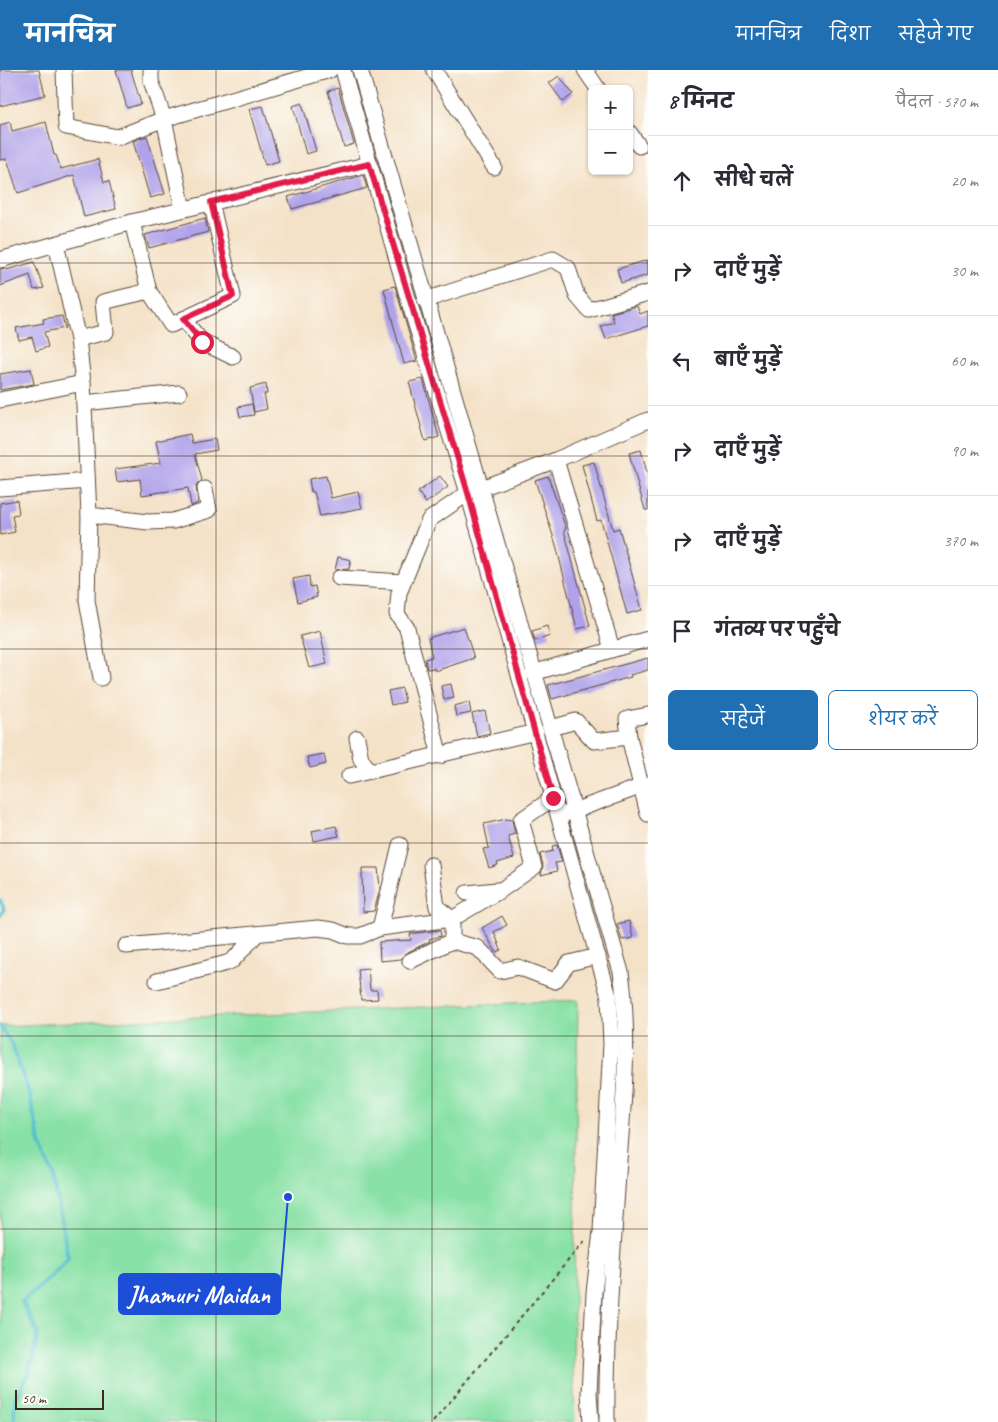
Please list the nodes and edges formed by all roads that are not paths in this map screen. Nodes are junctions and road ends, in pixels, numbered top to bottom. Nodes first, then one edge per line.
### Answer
1 (64, 70) edge
2 (151, 70) edge
3 (330, 70) edge
4 (343, 70) edge
5 (360, 70) edge
6 (434, 70) edge
7 (584, 70) edge
8 (595, 85) edge
9 (164, 119) junction
10 (633, 138) edge
11 (639, 146) dead end
12 (369, 164) junction
13 (494, 167) dead end
14 (211, 202) junction
15 (183, 209) junction
16 (132, 222) junction
17 (56, 244) junction
18 (0, 260) edge
19 (149, 291) junction
20 (648, 293) edge
21 (425, 300) junction
22 (183, 319) junction
23 (78, 338) junction
24 (233, 357) dead end
25 (83, 383) junction
26 (179, 393) dead end
27 (0, 400) edge
28 (84, 403) junction
29 (648, 420) edge
30 (556, 460) junction
31 (87, 481) junction
32 (0, 488) edge
33 (205, 489) dead end
34 (475, 491) junction
35 (89, 515) junction
36 (339, 578) dead end
37 (403, 582) junction
38 (648, 639) edge
39 (612, 649) junction
40 (533, 673) junction
41 (101, 678) dead end
42 (648, 715) edge
43 (551, 728) junction
44 (536, 732) junction
45 (629, 737) junction
46 (357, 738) dead end
47 (440, 756) junction
48 (370, 771) junction
49 (349, 776) dead end
50 (644, 785) edge
51 (553, 798) junction
52 (574, 810) junction
53 (648, 814) edge
54 (558, 816) junction
55 (400, 845) dead end
56 (431, 866) dead end
57 (501, 890) junction
58 (467, 893) dead end
59 (452, 919) junction
60 (380, 928) junction
61 (257, 934) junction
62 (452, 941) junction
63 (126, 946) dead end
64 (598, 956) junction
65 (410, 961) dead end
66 (157, 981) dead end
67 (591, 1422) edge
68 (607, 1422) edge

1 - 9 street
2 - 9 street
3 - 9 street
4 - 12 street
5 - 21 street
6 - 13 street
7 - 8 street
9 - 15 street
10 - 11 street
12 - 14 street
12 - 34 street
14 - 15 street
14 - 22 street
15 - 16 street
16 - 17 street
16 - 19 street
17 - 18 street
17 - 23 street
19 - 22 street
19 - 23 street
20 - 21 street
21 - 34 street
22 - 24 street
23 - 25 street
25 - 27 street
25 - 28 street
26 - 28 street
28 - 31 street
29 - 30 street
30 - 34 street
30 - 39 street
31 - 32 street
31 - 35 street
33 - 35 street
34 - 37 street
34 - 40 street
34 - 44 street
35 - 41 street
36 - 37 street
37 - 47 street
38 - 39 street
39 - 40 street
40 - 43 street
42 - 45 street
43 - 45 street
43 - 52 street
44 - 47 street
44 - 51 street
45 - 50 street
46 - 48 street
47 - 48 street
48 - 49 street
50 - 52 street
50 - 53 street
51 - 54 street
51 - 57 street
52 - 54 street
52 - 68 street
54 - 64 street
55 - 60 street
56 - 59 street
57 - 58 street
57 - 59 street
59 - 60 street
59 - 62 street
60 - 61 street
61 - 63 street
61 - 66 street
62 - 64 street
62 - 65 street
64 - 67 street

